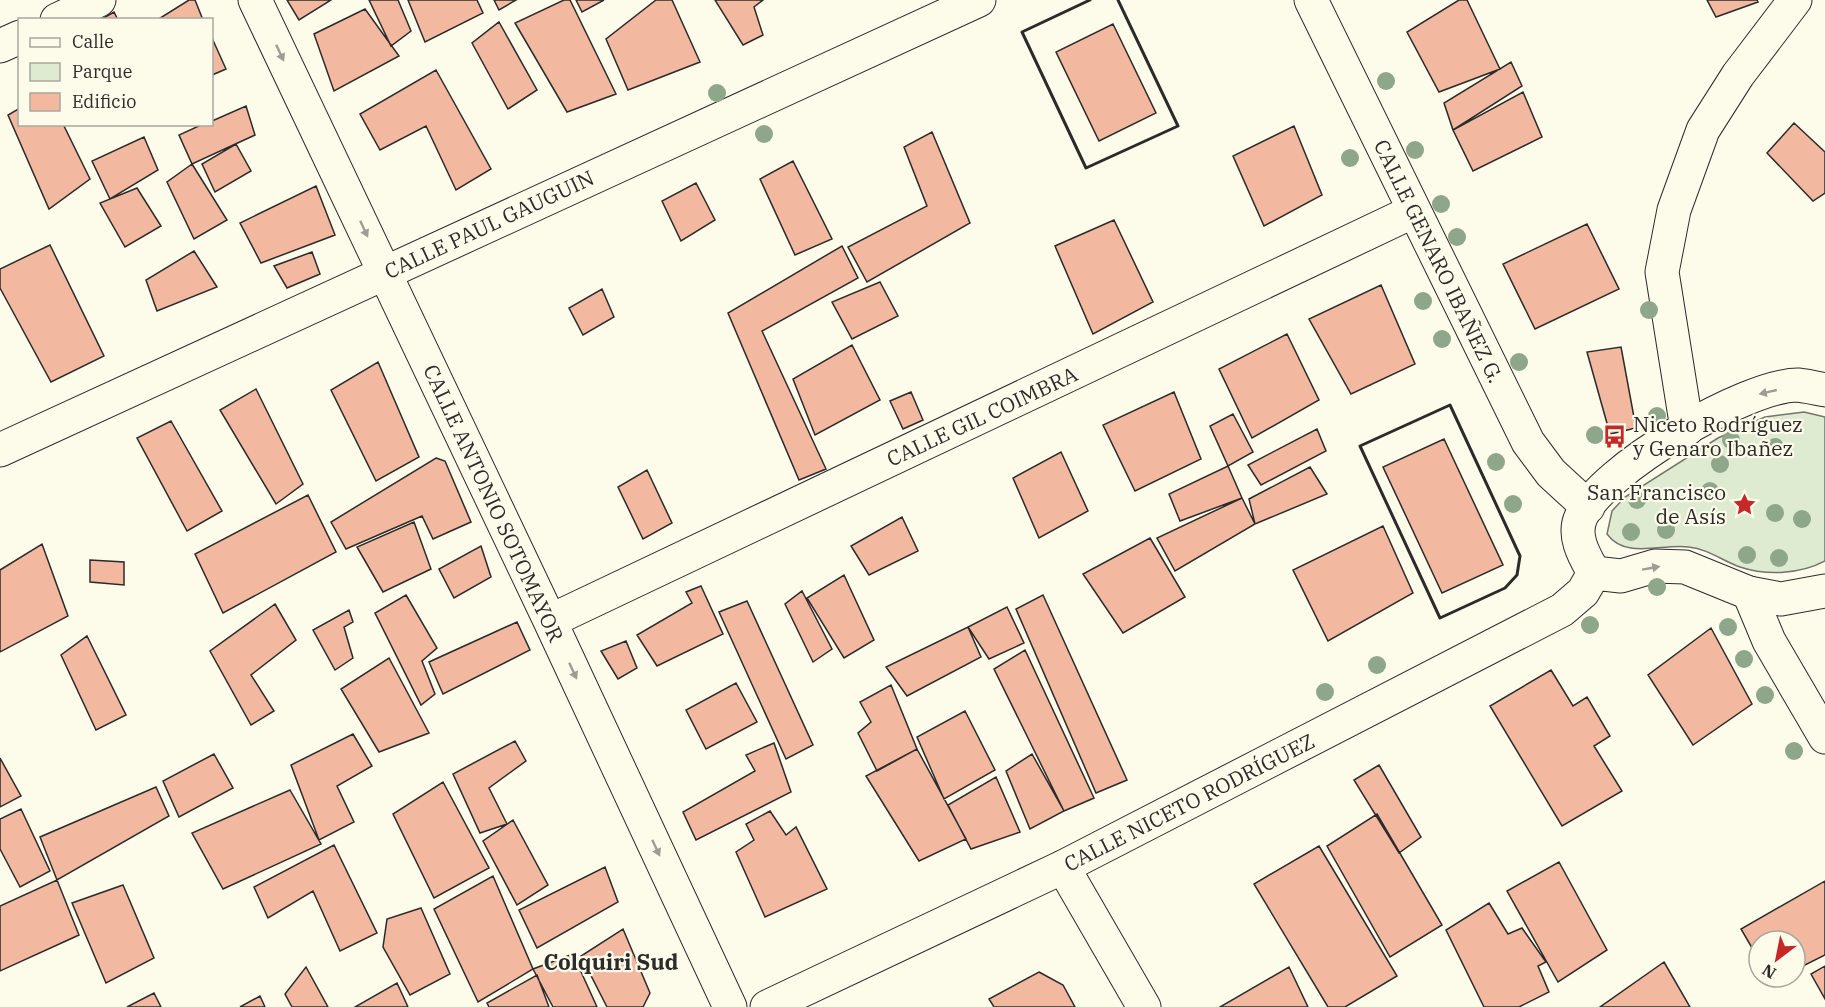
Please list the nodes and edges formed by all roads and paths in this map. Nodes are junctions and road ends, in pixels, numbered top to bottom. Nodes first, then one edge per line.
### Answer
1 (99, 0) edge
2 (255, 0) edge
3 (979, 0) edge
4 (1311, 0) edge
5 (1795, 0) edge
6 (61, 18) edge
7 (18, 38) edge
8 (0, 46) edge
9 (1414, 211) junction
10 (384, 272) junction
11 (1825, 390) edge
12 (1688, 429) junction
13 (0, 450) edge
14 (1588, 507) junction
15 (1594, 573) junction
16 (1825, 591) edge
17 (1749, 594) junction
18 (550, 621) junction
19 (1825, 737) edge
20 (1063, 867) junction
21 (730, 1007) edge
22 (767, 1007) edge
23 (1144, 1007) edge

1 - 6 street
2 -> 10 street, CALLE ANTONIO SOTOMAYOR
3 - 10 street, CALLE PAUL GAUGUIN
4 - 9 street, CALLE GENARO IBAÑEZ G.
5 - 12 street
7 - 8 street
9 - 14 street, CALLE GENARO IBAÑEZ G.
9 - 18 street, CALLE GIL COIMBRA
10 - 13 street, CALLE PAUL GAUGUIN
10 - 18 street, CALLE ANTONIO SOTOMAYOR
11 -> 12 street
12 - 14 street
14 - 15 street
15 -> 17 street
15 - 20 street, CALLE NICETO RODRÍGUEZ
16 - 17 street
17 - 19 street
18 -> 21 street, CALLE ANTONIO SOTOMAYOR
20 - 22 street, CALLE NICETO RODRÍGUEZ
20 - 23 street

